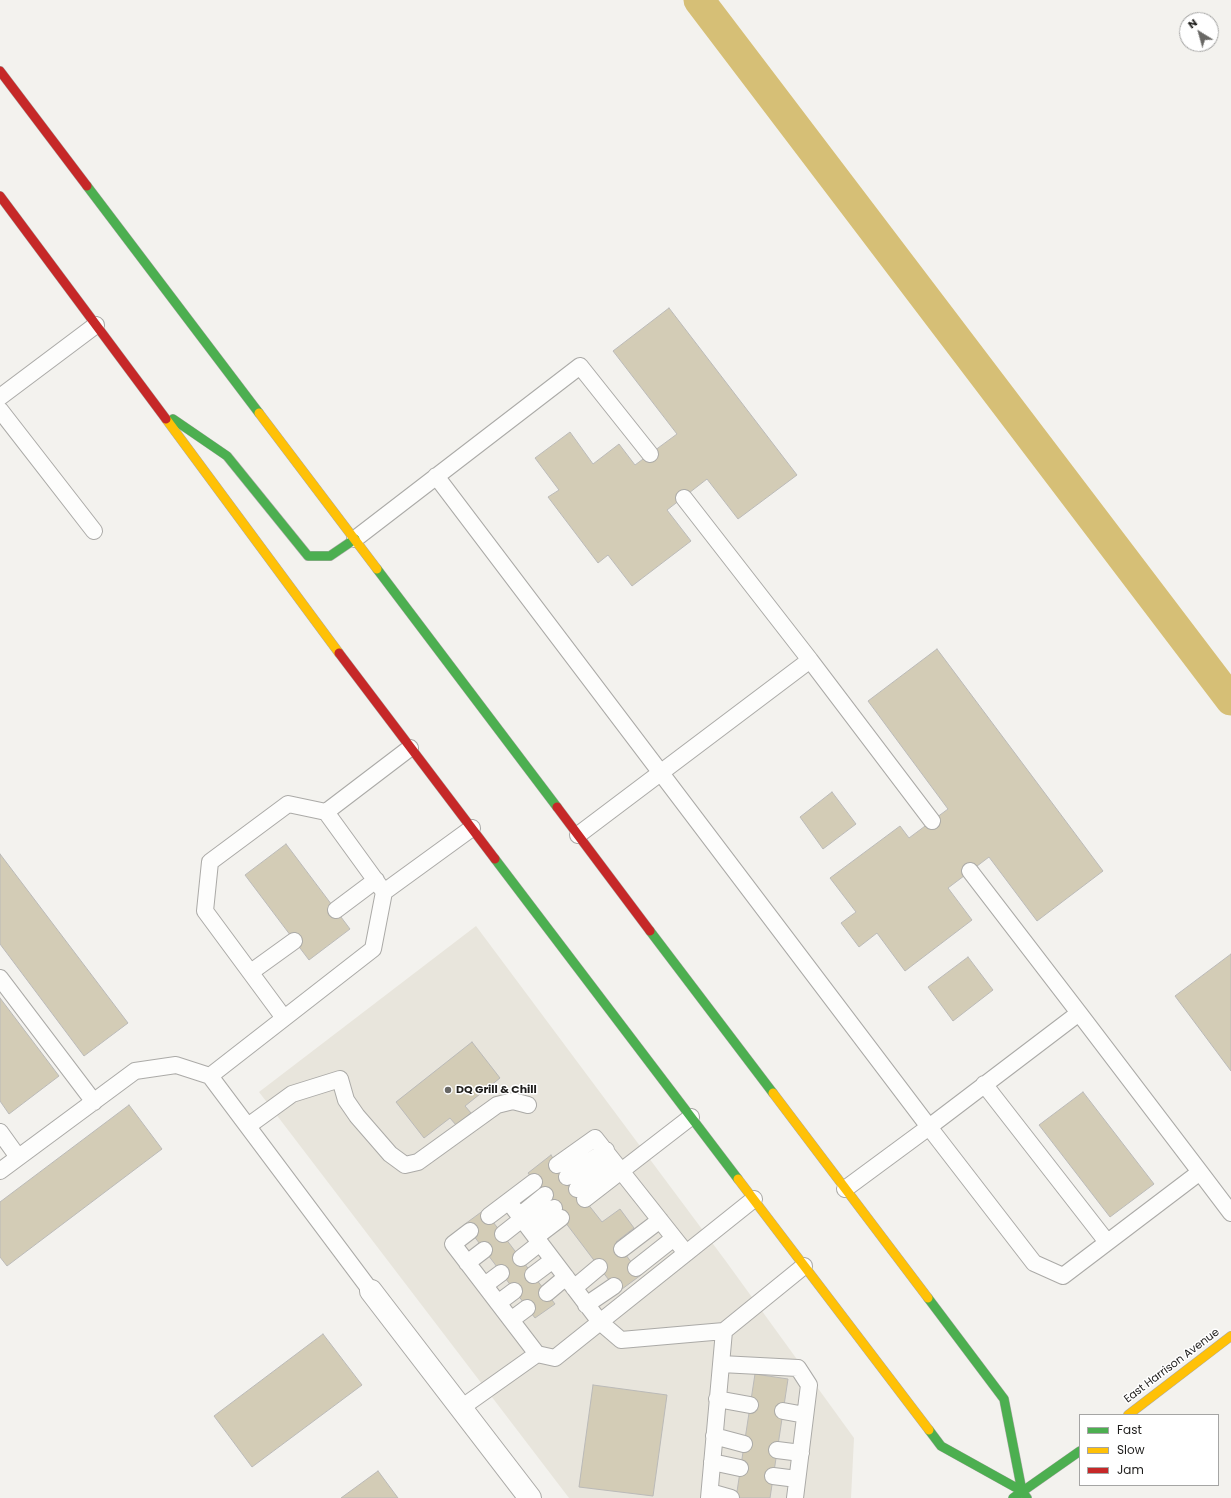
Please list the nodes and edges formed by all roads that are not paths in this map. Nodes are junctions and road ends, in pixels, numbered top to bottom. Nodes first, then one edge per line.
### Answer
1 (0, 71) edge
2 (0, 196) edge
3 (96, 325) junction
4 (0, 397) edge
5 (157, 408) junction
6 (0, 410) edge
7 (650, 454) dead end
8 (436, 476) junction
9 (684, 498) dead end
10 (94, 532) dead end
11 (355, 539) junction
12 (810, 660) junction
13 (410, 748) junction
14 (660, 773) junction
15 (326, 812) junction
16 (932, 821) dead end
17 (472, 828) junction
18 (578, 835) junction
19 (970, 871) dead end
20 (380, 886) junction
21 (336, 910) dead end
22 (294, 941) dead end
23 (251, 972) junction
24 (0, 978) edge
25 (1079, 1013) junction
26 (284, 1018) junction
27 (210, 1076) junction
28 (984, 1084) junction
29 (94, 1102) junction
30 (528, 1105) dead end
31 (691, 1117) junction
32 (248, 1126) junction
33 (929, 1127) junction
34 (0, 1132) edge
35 (18, 1157) junction
36 (613, 1161) junction
37 (0, 1171) edge
38 (1200, 1172) junction
39 (534, 1182) dead end
40 (845, 1189) junction
41 (754, 1199) junction
42 (509, 1202) junction
43 (1231, 1213) edge
44 (489, 1216) dead end
45 (660, 1220) junction
46 (529, 1228) junction
47 (470, 1231) dead end
48 (503, 1234) dead end
49 (674, 1238) junction
50 (1107, 1242) junction
51 (622, 1249) dead end
52 (484, 1250) dead end
53 (686, 1253) junction
54 (521, 1258) dead end
55 (553, 1260) junction
56 (467, 1263) junction
57 (804, 1266) junction
58 (599, 1267) dead end
59 (636, 1268) dead end
60 (501, 1273) dead end
61 (533, 1275) dead end
62 (570, 1283) junction
63 (485, 1285) junction
64 (614, 1286) dead end
65 (372, 1291) joint
66 (514, 1291) dead end
67 (547, 1293) dead end
68 (498, 1303) junction
69 (586, 1305) junction
70 (527, 1308) dead end
71 (511, 1320) junction
72 (600, 1322) junction
73 (724, 1331) junction
74 (1231, 1336) edge
75 (537, 1354) junction
76 (721, 1364) junction
77 (717, 1399) junction
78 (750, 1405) dead end
79 (461, 1408) junction
80 (783, 1411) dead end
81 (1129, 1414) edge
82 (805, 1415) junction
83 (714, 1436) junction
84 (744, 1444) dead end
85 (777, 1450) dead end
86 (1079, 1452) edge
87 (801, 1453) junction
88 (712, 1462) junction
89 (740, 1468) dead end
90 (773, 1476) dead end
91 (797, 1479) junction
92 (709, 1495) edge
93 (1024, 1495) edge
94 (530, 1498) edge
95 (731, 1498) edge
96 (795, 1498) edge
97 (1013, 1498) edge

1 - 11 main road
2 - 3 main road
3 - 4 lane
3 - 5 main road
5 - 11 main road
5 - 13 main road
6 - 10 lane
7 - 8 lane
8 - 11 lane
8 - 14 lane
9 - 12 lane
11 - 18 main road
12 - 14 lane
12 - 16 lane
13 - 15 lane
13 - 17 main road
14 - 18 lane
14 - 33 lane
15 - 20 lane
15 - 23 lane
17 - 20 lane
17 - 31 main road
18 - 40 main road
19 - 25 lane
20 - 21 lane
20 - 26 lane
22 - 23 lane
23 - 26 lane
24 - 29 lane
25 - 28 lane
25 - 38 lane
26 - 27 lane
27 - 29 lane
27 - 32 lane
28 - 33 lane
28 - 50 lane
29 - 35 lane
30 - 32 lane
31 - 36 lane
31 - 41 main road
32 - 65 lane
33 - 40 lane
33 - 50 lane
34 - 35 lane
35 - 37 lane
36 - 36 lane
36 - 45 lane
38 - 43 lane
38 - 50 lane
39 - 42 lane
40 - 93 main road
41 - 53 lane
41 - 57 main road
42 - 44 lane
42 - 46 lane
45 - 49 lane
45 - 51 lane
46 - 46 lane
46 - 48 lane
46 - 54 lane
46 - 55 lane
47 - 56 lane
49 - 53 lane
49 - 59 lane
52 - 56 lane
53 - 72 lane
55 - 61 lane
55 - 62 lane
56 - 63 lane
57 - 73 lane
57 - 93 main road
58 - 62 lane
60 - 63 lane
62 - 67 lane
62 - 69 lane
63 - 68 lane
64 - 69 lane
65 - 79 street
66 - 68 lane
68 - 71 lane
69 - 72 lane
70 - 71 lane
71 - 75 lane
72 - 73 lane
72 - 75 lane
73 - 76 lane
74 - 81 main road, East Harrison Avenue
75 - 79 lane
76 - 77 lane
76 - 82 lane
77 - 78 lane
77 - 83 lane
79 - 94 street
80 - 82 lane
82 - 87 lane
83 - 84 lane
83 - 88 lane
85 - 87 lane
86 - 93 main road
87 - 91 lane
88 - 89 lane
88 - 92 lane
90 - 91 lane
91 - 96 lane
92 - 95 lane
93 - 97 main road

